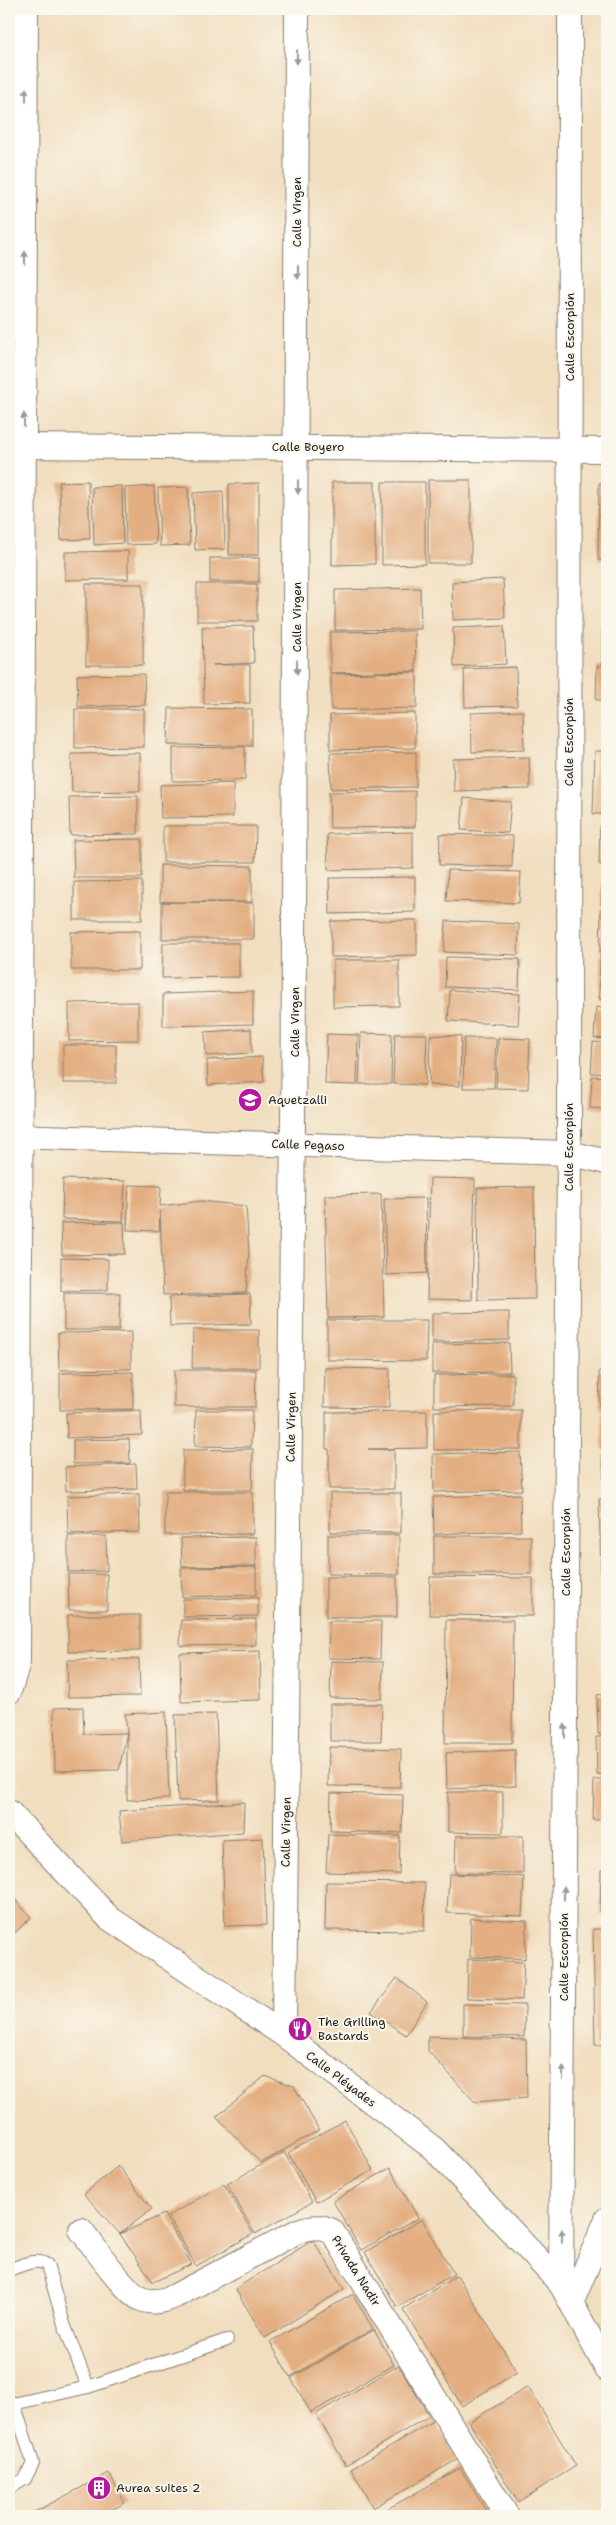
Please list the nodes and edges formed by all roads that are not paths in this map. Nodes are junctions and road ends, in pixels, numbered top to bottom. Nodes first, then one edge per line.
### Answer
1 (26, 9) edge
2 (297, 9) edge
3 (570, 9) edge
4 (16, 446) edge
5 (298, 447) junction
6 (570, 448) junction
7 (607, 450) edge
8 (16, 717) edge
9 (16, 887) edge
10 (16, 1136) edge
11 (294, 1144) junction
12 (569, 1153) junction
13 (607, 1162) edge
14 (9, 1692) edge
15 (9, 1812) edge
16 (284, 2035) junction
17 (607, 2219) edge
18 (81, 2230) dead end
19 (9, 2270) edge
20 (567, 2293) junction
21 (227, 2340) dead end
22 (607, 2369) edge
23 (88, 2387) junction
24 (12, 2404) edge
25 (9, 2488) edge
26 (507, 2516) edge

4 -> 1 street
2 -> 5 street, Calle Virgen
3 - 6 street, Calle Escorpión
4 - 5 street, Calle Boyero
4 - 8 street
5 - 6 street, Calle Boyero
5 -> 11 street, Calle Virgen
6 - 7 street, Calle Boyero
6 - 12 street, Calle Escorpión
8 - 9 street
9 - 10 street
10 - 11 street, Calle Pegaso
10 - 14 street
11 - 12 street, Calle Pegaso
11 - 16 street, Calle Virgen
12 - 13 street, Calle Pegaso
20 -> 12 street, Calle Escorpión
15 - 16 street, Calle Pléyades
16 - 20 street, Calle Pléyades
17 - 20 street
18 - 26 street, Privada Nadir
19 - 23 lane
20 - 22 street, Calle Pléyades
21 - 23 lane
23 - 24 lane
24 - 25 lane

